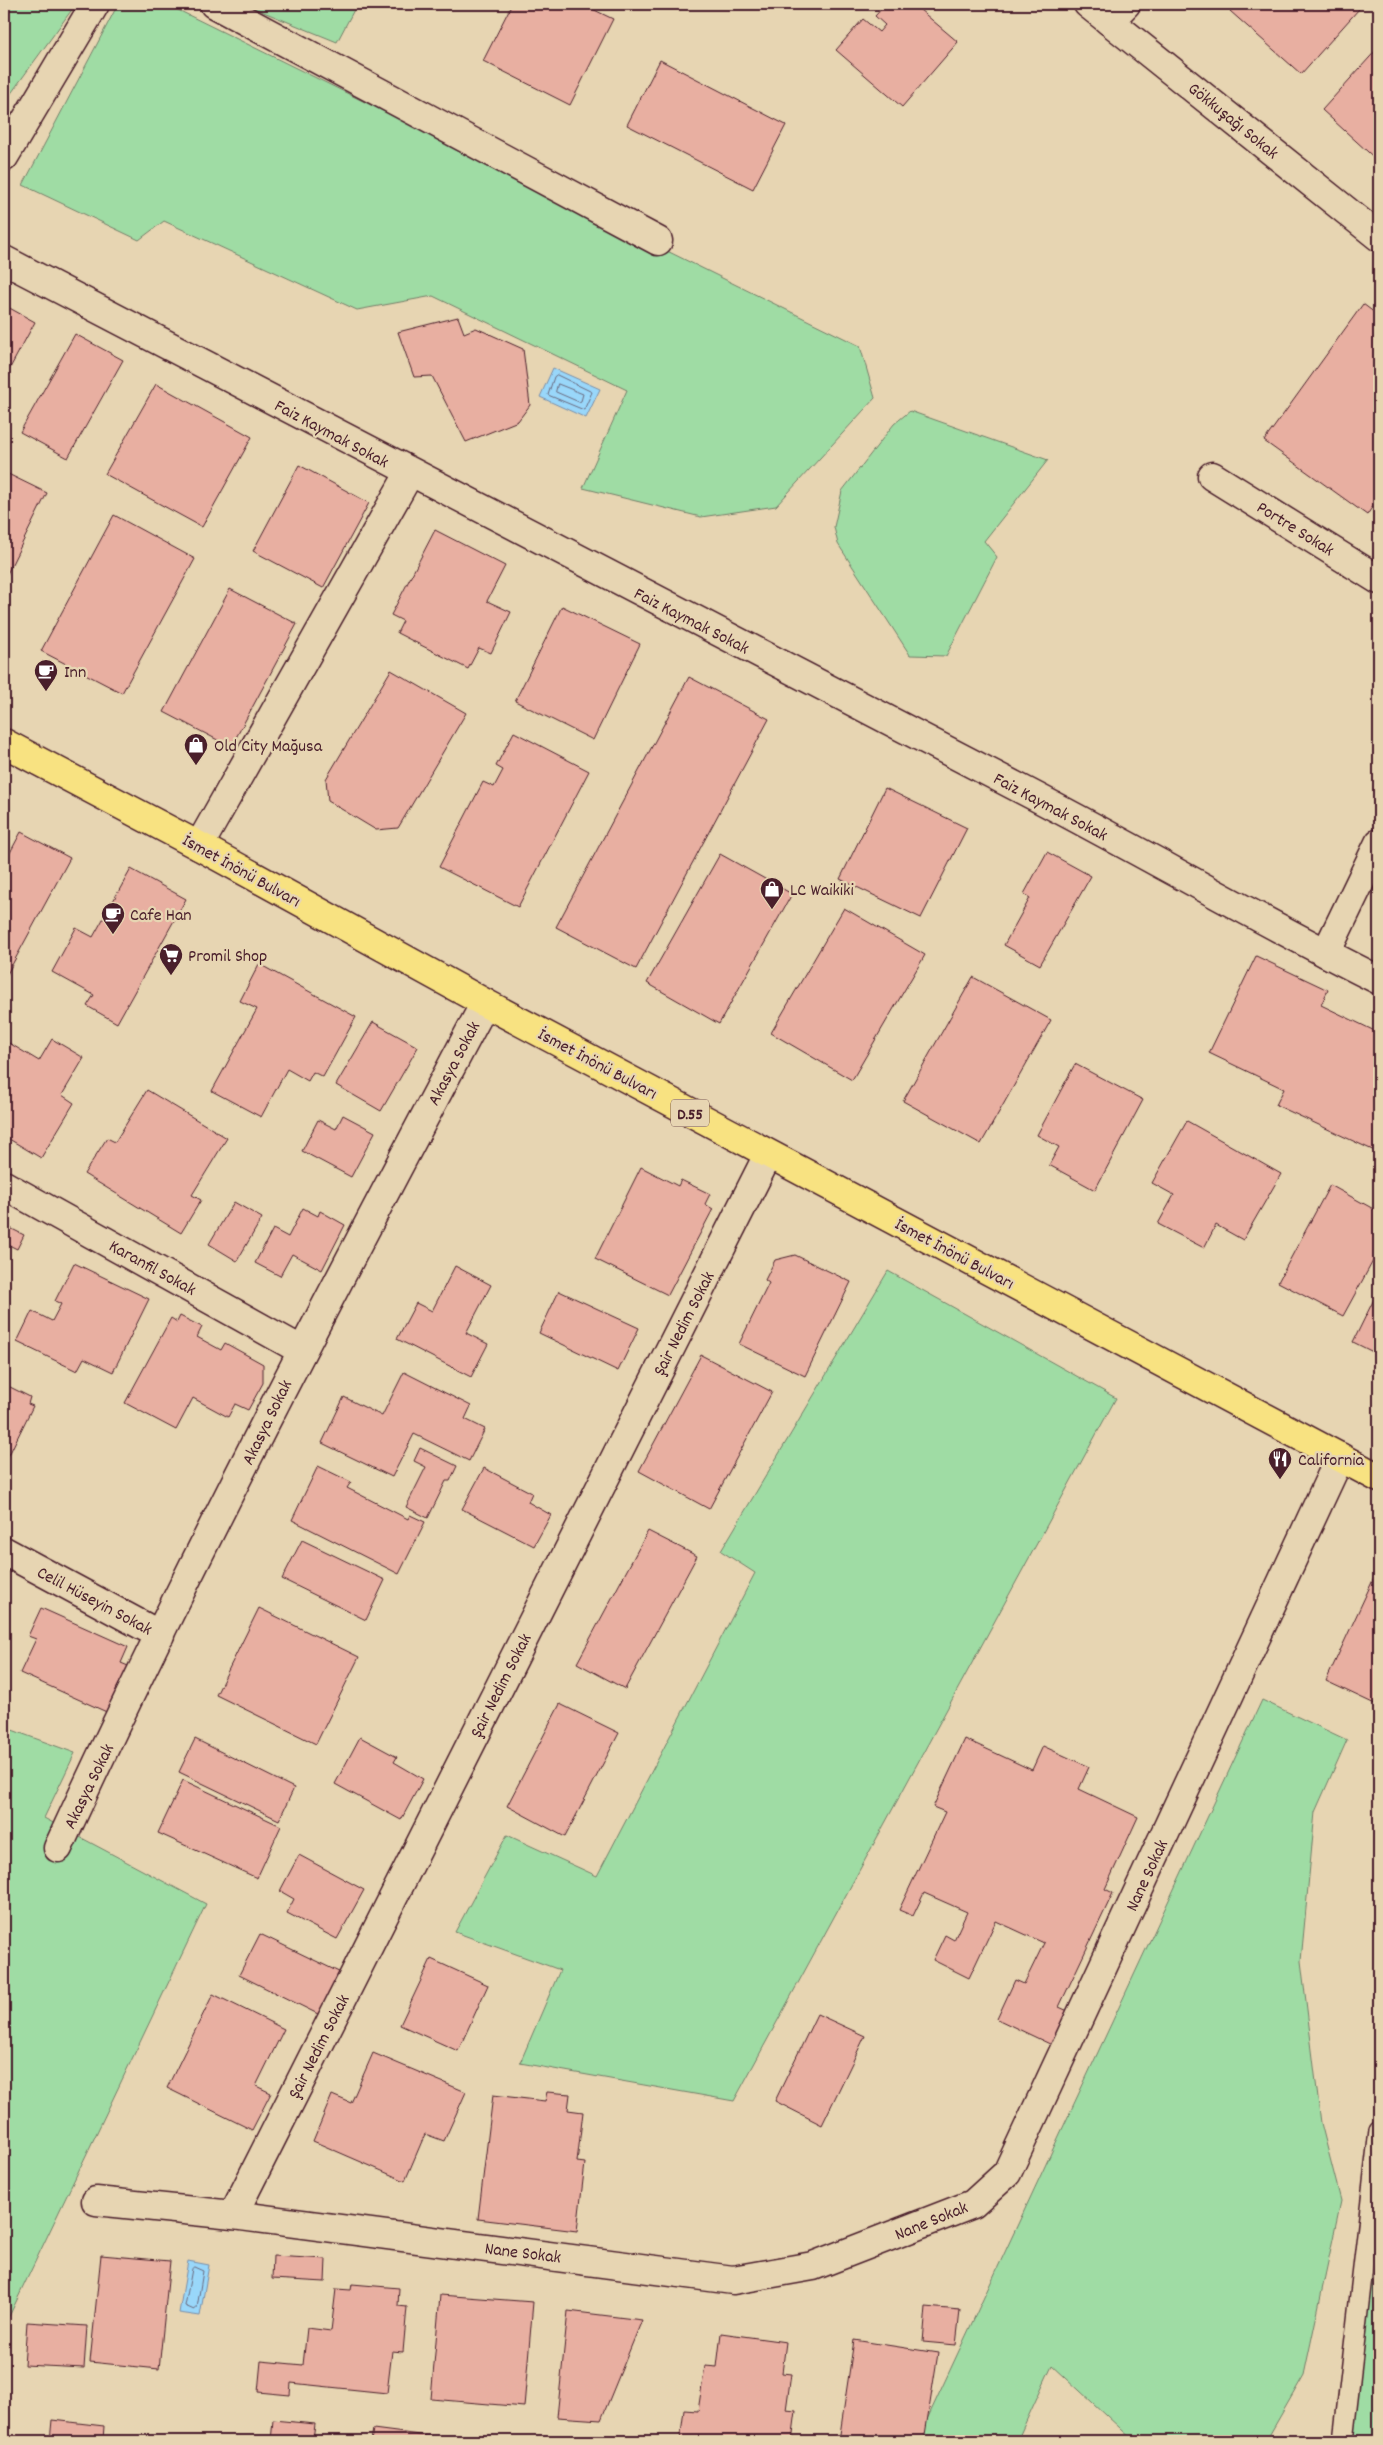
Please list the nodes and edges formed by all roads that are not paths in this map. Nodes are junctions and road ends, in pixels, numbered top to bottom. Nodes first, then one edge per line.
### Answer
1 (95, 4) edge
2 (214, 4) edge
3 (1088, 4) edge
4 (1118, 12) edge
5 (4, 157) edge
6 (1379, 237) edge
7 (658, 241) dead end
8 (4, 260) edge
9 (408, 474) junction
10 (1212, 476) dead end
11 (1379, 580) edge
12 (4, 743) edge
13 (1379, 843) edge
14 (198, 846) junction
15 (1326, 954) junction
16 (1379, 980) edge
17 (485, 1003) junction
18 (768, 1154) junction
19 (4, 1185) edge
20 (301, 1350) junction
21 (1340, 1457) junction
22 (1379, 1478) edge
23 (4, 1551) edge
24 (160, 1635) junction
25 (58, 1848) dead end
26 (1379, 2130) edge
27 (96, 2201) dead end
28 (233, 2215) junction
29 (1343, 2441) edge

1 - 5 street
2 - 7 street
3 - 4 street, Gökkuşağı Sokak
4 - 6 street, Gökkuşağı Sokak
8 - 9 street, Faiz Kaymak Sokak
9 - 14 street
9 - 15 street, Faiz Kaymak Sokak
10 - 11 street, Portre Sokak
12 - 14 main road, İsmet İnönü Bulvarı / D.55
13 - 15 street
14 - 17 main road, İsmet İnönü Bulvarı / D.55
15 - 16 street, Faiz Kaymak Sokak
17 - 18 main road, İsmet İnönü Bulvarı / D.55
17 - 20 street, Akasya Sokak
18 - 21 main road, İsmet İnönü Bulvarı / D.55
18 - 28 street, Şair Nedim Sokak
19 - 20 street, Karanfil Sokak
20 - 24 street, Akasya Sokak
21 - 22 main road, İsmet İnönü Bulvarı / D.55
21 - 28 street, Nane Sokak
23 - 24 street, Celil Hüseyin Sokak
24 - 25 street, Akasya Sokak
26 - 29 lane
27 - 28 street, Nane Sokak

